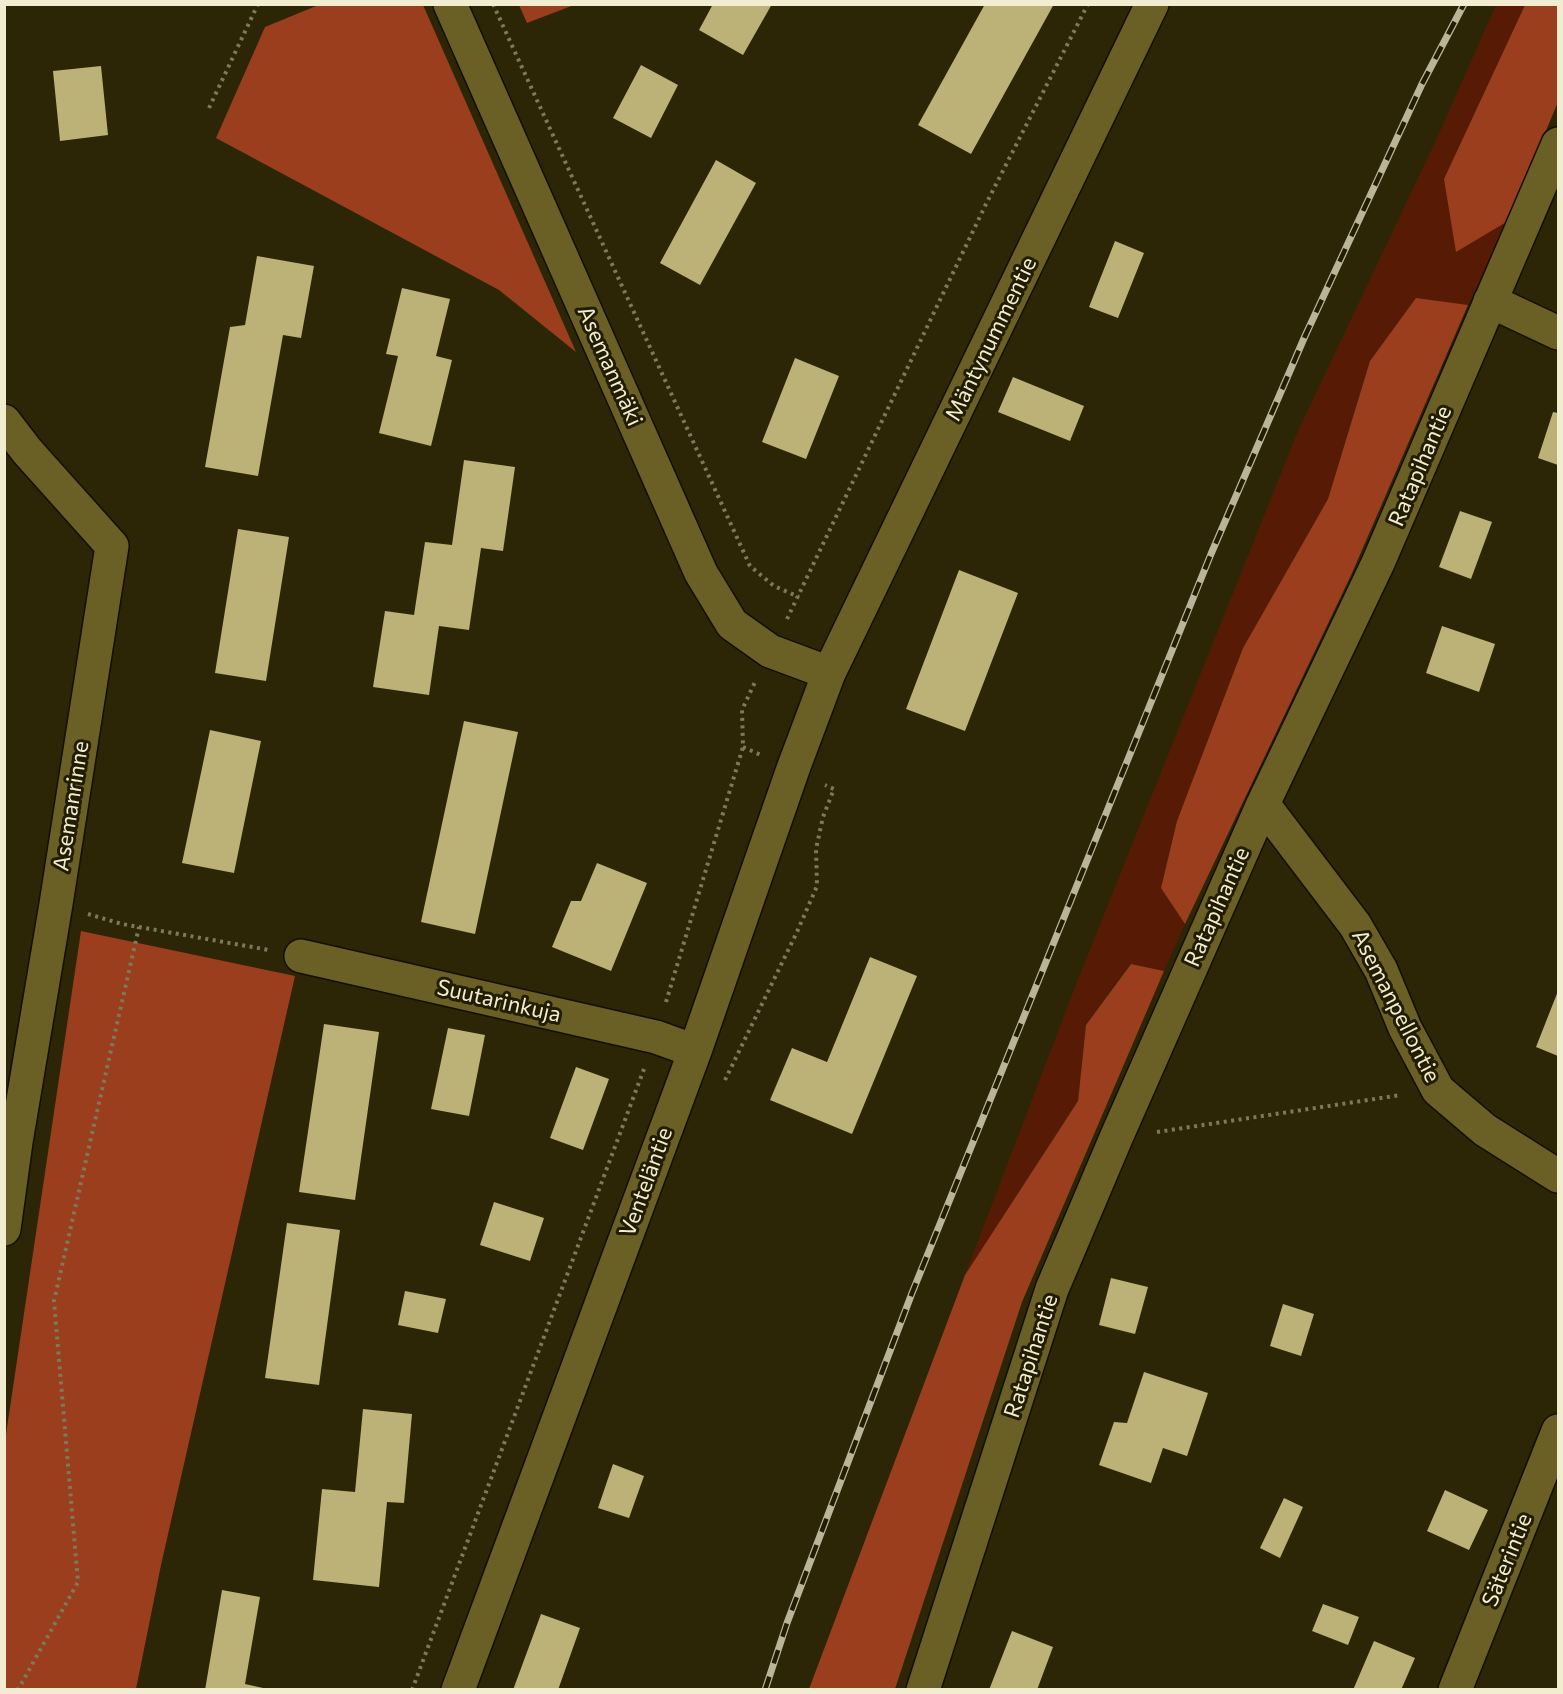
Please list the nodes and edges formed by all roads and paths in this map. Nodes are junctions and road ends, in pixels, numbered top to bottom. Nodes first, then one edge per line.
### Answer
1 (258, 4) edge
2 (450, 4) edge
3 (493, 4) edge
4 (1152, 4) edge
5 (209, 108) dead end
6 (1558, 144) edge
7 (1490, 301) junction
8 (1558, 333) edge
9 (4, 421) edge
10 (799, 597) dead end
11 (829, 673) junction
12 (1263, 804) junction
13 (56, 904) junction
14 (139, 927) junction
15 (301, 956) joint
16 (695, 1051) junction
17 (1438, 1090) junction
18 (1116, 1138) junction
19 (10, 1142) edge
20 (1558, 1176) edge
21 (4, 1229) edge
22 (1558, 1431) edge
23 (17, 1689) edge
24 (458, 1689) edge
25 (923, 1689) edge
26 (1455, 1689) edge

1 - 5 path
2 - 11 street, Asemanmäki
3 - 10 path
4 - 11 street, Mäntynummentie
6 - 7 street, Ratapihantie
7 - 8 street
7 - 12 street, Ratapihantie
9 - 13 street, Asemanrinne
11 - 16 street, Venteläntie
12 - 17 street, Asemanpellontie
12 - 18 street, Ratapihantie
13 - 14 path
13 - 19 street, Asemanrinne
14 - 15 path
14 - 23 path
15 - 16 street, Suutarinkuja
16 - 24 street, Venteläntie
17 - 18 path
17 - 20 street, Asemanpellontie
18 - 25 street, Ratapihantie
19 - 21 street, Asemanrinne
22 - 26 street, Säterintie

